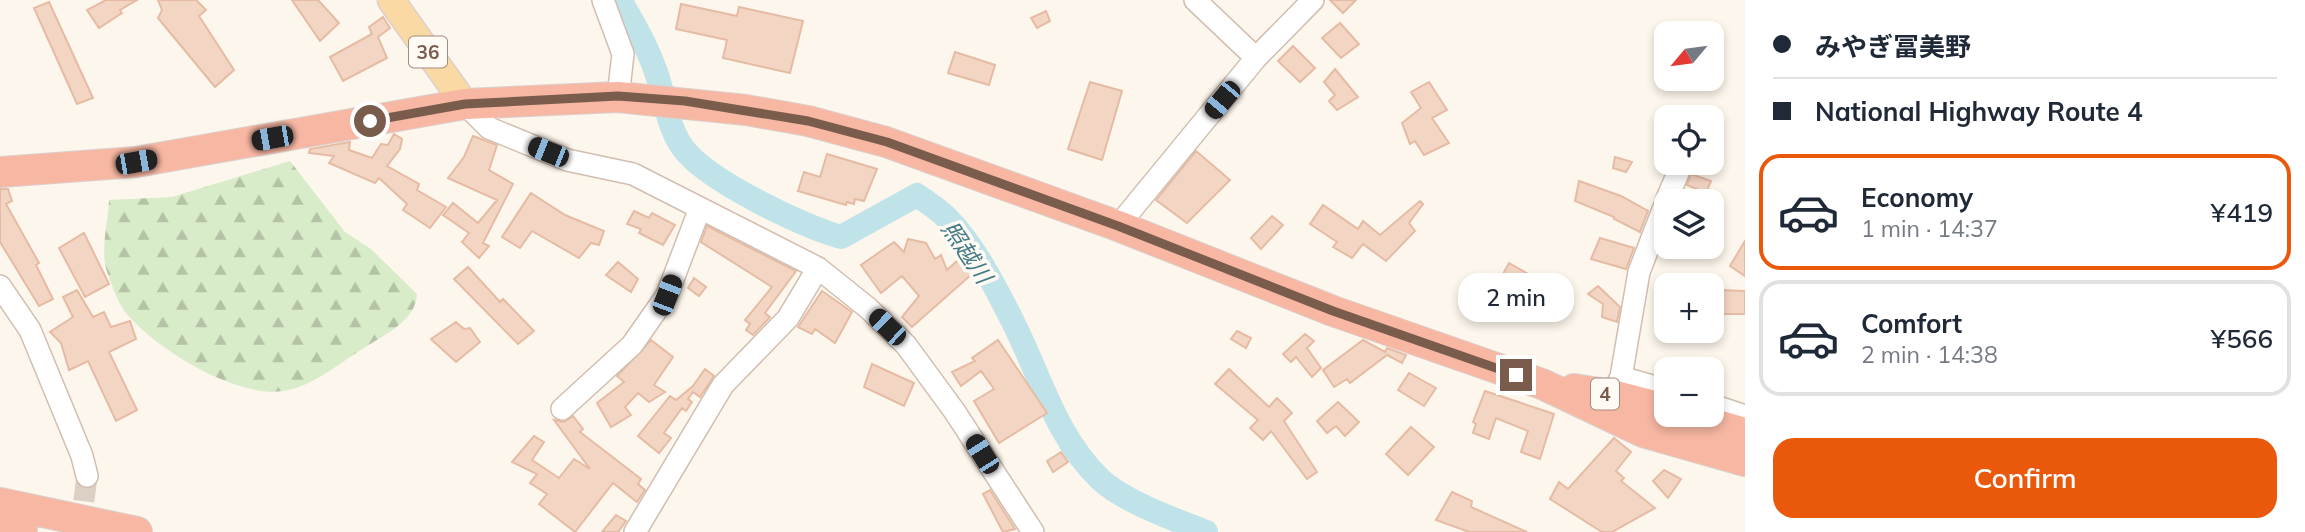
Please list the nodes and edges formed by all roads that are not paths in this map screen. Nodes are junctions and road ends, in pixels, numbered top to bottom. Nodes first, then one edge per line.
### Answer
1 (391, 0) edge
2 (603, 0) edge
3 (1195, 0) edge
4 (1313, 0) edge
5 (1256, 58) junction
6 (623, 97) junction
7 (465, 104) junction
8 (0, 172) edge
9 (700, 208) junction
10 (1118, 226) junction
11 (1654, 233) edge
12 (818, 268) junction
13 (0, 286) edge
14 (1654, 391) edge
15 (1612, 395) junction
16 (1654, 406) edge
17 (562, 409) dead end
18 (1726, 423) edge
19 (1745, 461) edge
20 (87, 476) tunnel mouth
21 (0, 503) edge
22 (0, 527) edge
23 (22, 532) edge
24 (137, 532) edge
25 (635, 532) edge
26 (1033, 532) edge

1 - 7 main road, 36
2 - 6 street
3 - 5 street
4 - 5 street
5 - 10 street
6 - 7 highway, 4
6 - 10 highway, 4
7 - 8 highway, 4
7 - 9 street
9 - 12 street
9 - 17 street
10 - 15 highway, 4
11 - 15 street
12 - 25 street
12 - 26 street
13 - 20 street
14 - 15 street
15 - 16 highway, 4
15 - 18 highway, 4
18 - 19 highway, 4
21 - 24 highway
22 - 23 highway

